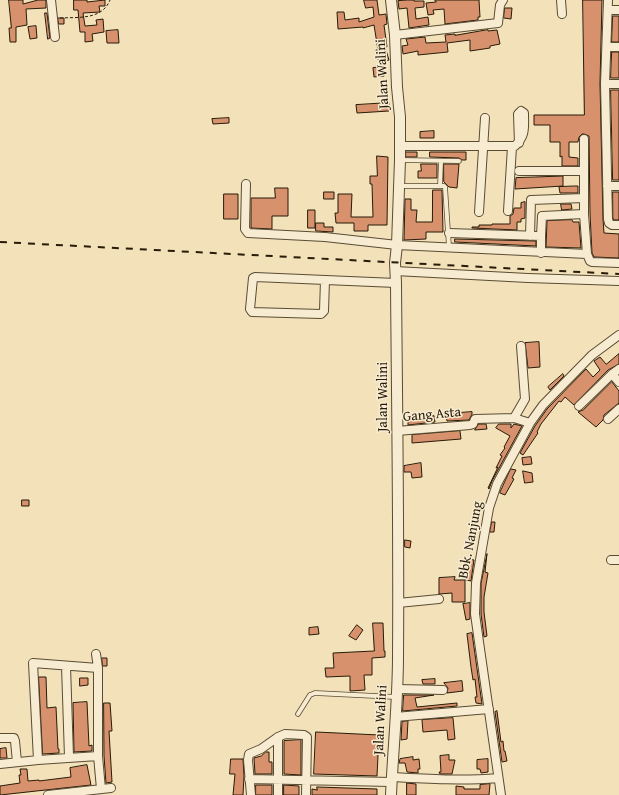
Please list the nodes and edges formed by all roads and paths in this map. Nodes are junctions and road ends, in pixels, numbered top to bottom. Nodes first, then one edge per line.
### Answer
1 (50, 0) edge
2 (110, 0) edge
3 (391, 0) edge
4 (502, 0) edge
5 (561, 0) edge
6 (608, 0) edge
7 (608, 10) junction
8 (619, 10) edge
9 (562, 14) dead end
10 (52, 18) junction
11 (395, 35) junction
12 (55, 37) dead end
13 (607, 47) junction
14 (619, 47) edge
15 (605, 84) junction
16 (619, 84) edge
17 (486, 118) dead end
18 (584, 139) dead end
19 (400, 146) junction
20 (483, 146) junction
21 (400, 160) junction
22 (441, 161) junction
23 (459, 161) dead end
24 (519, 171) dead end
25 (584, 171) junction
26 (246, 184) dead end
27 (399, 186) junction
28 (440, 186) junction
29 (607, 186) junction
30 (619, 186) edge
31 (584, 198) junction
32 (508, 211) dead end
33 (479, 212) dead end
34 (584, 214) junction
35 (531, 216) junction
36 (542, 216) junction
37 (619, 225) edge
38 (449, 233) junction
39 (530, 236) junction
40 (541, 236) junction
41 (397, 245) junction
42 (450, 247) junction
43 (541, 253) junction
44 (587, 254) junction
45 (619, 263) edge
46 (395, 271) junction
47 (326, 280) junction
48 (619, 281) edge
49 (396, 283) junction
50 (619, 335) edge
51 (521, 346) dead end
52 (616, 371) edge
53 (619, 382) edge
54 (579, 406) dead end
55 (619, 409) edge
56 (514, 418) junction
57 (608, 419) dead end
58 (530, 423) junction
59 (397, 431) junction
60 (439, 599) dead end
61 (398, 603) junction
62 (96, 654) dead end
63 (66, 666) junction
64 (98, 668) junction
65 (443, 690) dead end
66 (397, 693) junction
67 (489, 709) junction
68 (298, 714) dead end
69 (395, 717) junction
70 (278, 737) junction
71 (0, 738) edge
72 (98, 756) junction
73 (69, 758) junction
74 (38, 760) junction
75 (17, 762) junction
76 (0, 764) edge
77 (498, 778) junction
78 (249, 779) junction
79 (278, 779) junction
80 (392, 779) junction
81 (306, 780) junction
82 (111, 788) dead end
83 (101, 789) junction
84 (48, 795) edge
85 (251, 795) edge
86 (278, 795) edge
87 (306, 795) edge
88 (391, 795) edge
89 (501, 795) edge

1 - 10 street
2 - 10 path
3 - 11 street, Jalan Walini
4 - 11 street
5 - 9 street
6 - 7 street
7 - 8 street
7 - 13 street
10 - 12 street
11 - 19 street, Jalan Walini
13 - 14 street
13 - 15 street
15 - 16 street
15 - 29 street
17 - 20 street
18 - 25 street
19 - 20 street
19 - 21 street, Jalan Walini
20 - 32 street
20 - 33 street
21 - 22 lane
21 - 27 street, Jalan Walini
22 - 23 lane
22 - 28 lane
24 - 25 street
25 - 31 street
26 - 41 street
27 - 28 lane
27 - 41 street, Jalan Walini
28 - 38 lane
29 - 30 street
29 - 37 street
31 - 34 street
31 - 35 street
34 - 36 street
34 - 44 street
35 - 36 street
35 - 39 street
36 - 40 street
38 - 39 street
38 - 42 lane
39 - 40 street
40 - 43 street
41 - 42 street
41 - 46 street, Jalan Walini
42 - 43 street
43 - 44 street
44 - 45 street
46 - 48 street
46 - 49 street, Jalan Walini
47 - 47 street
47 - 49 street
49 - 59 street, Jalan Walini
50 - 58 street, Bbk. Nanjung
51 - 56 street
52 - 53 street
52 - 54 street
55 - 57 street
56 - 58 street, Gang Asta
56 - 59 street, Gang Asta
58 - 67 street, Bbk. Nanjung
59 - 61 street, Jalan Walini
60 - 61 street
61 - 66 street, Jalan Walini
62 - 64 street
63 - 64 street
63 - 73 street
63 - 74 street
64 - 72 street
65 - 66 street
66 - 68 lane
66 - 69 street, Jalan Walini
67 - 69 street
67 - 77 street, Bbk. Nanjung
69 - 80 street, Jalan Walini
70 - 78 street
70 - 79 street
70 - 81 street
71 - 75 street
72 - 73 street
72 - 83 street
73 - 74 street
74 - 75 street
75 - 76 street
77 - 80 street
77 - 89 street, Bbk. Nanjung
78 - 79 street
78 - 85 street
79 - 81 street
79 - 86 street
80 - 81 street
80 - 88 street, Jalan Walini
81 - 87 street
82 - 83 street
83 - 84 street

